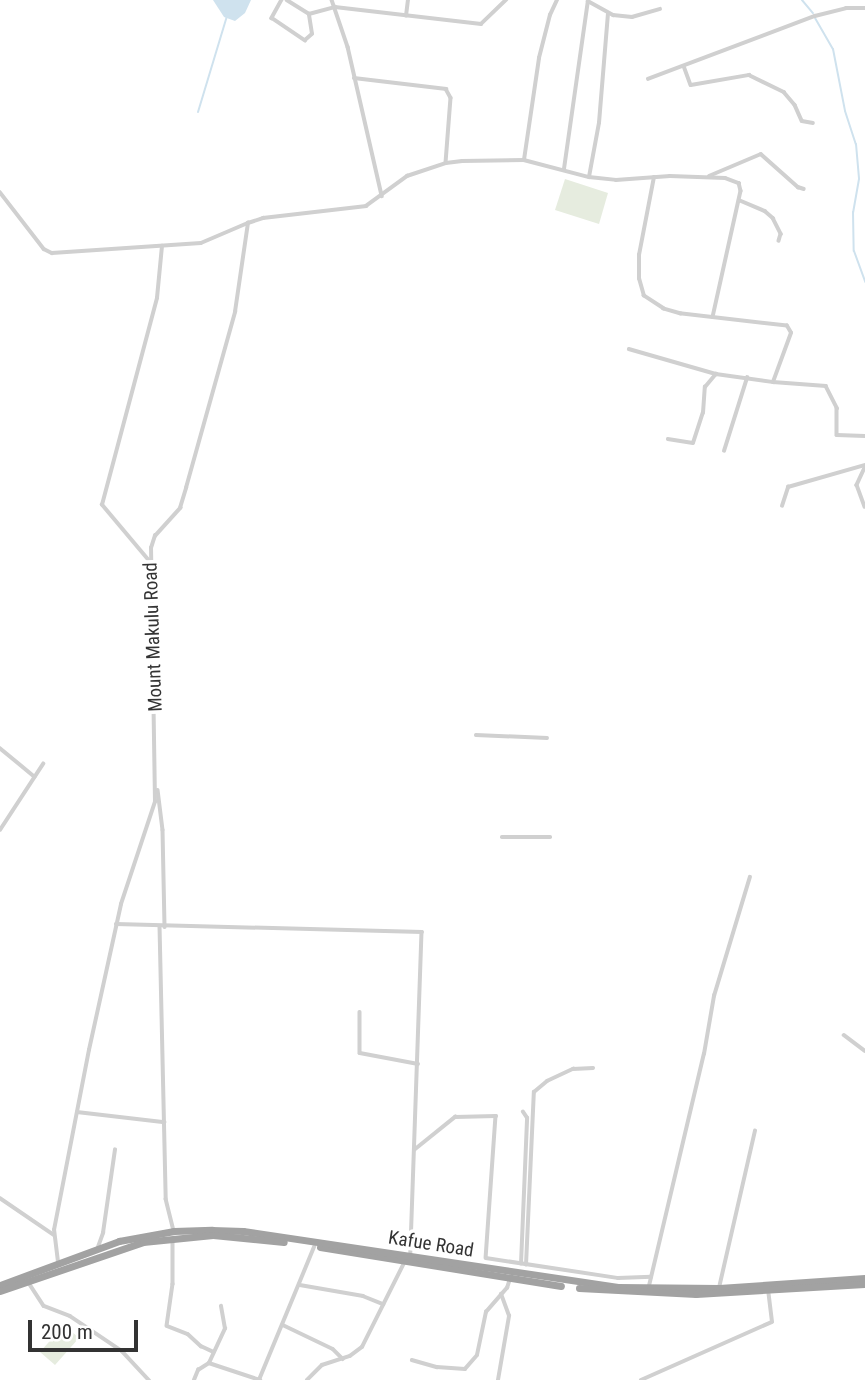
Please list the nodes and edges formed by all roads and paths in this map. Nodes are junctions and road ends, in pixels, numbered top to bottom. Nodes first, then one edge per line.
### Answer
1 (285, 0) edge
2 (332, 0) edge
3 (408, 0) edge
4 (506, 0) edge
5 (557, 0) edge
6 (587, 0) edge
7 (335, 7) junction
8 (865, 8) edge
9 (660, 9) dead end
10 (309, 14) junction
11 (608, 14) junction
12 (406, 16) junction
13 (684, 66) junction
14 (354, 78) junction
15 (648, 79) dead end
16 (813, 124) dead end
17 (524, 160) junction
18 (446, 163) junction
19 (564, 170) junction
20 (707, 176) junction
21 (589, 177) junction
22 (654, 177) junction
23 (804, 188) dead end
24 (0, 192) edge
25 (382, 196) junction
26 (739, 200) junction
27 (248, 223) junction
28 (779, 241) dead end
29 (162, 246) junction
30 (713, 317) junction
31 (629, 349) dead end
32 (716, 374) junction
33 (747, 378) junction
34 (773, 382) junction
35 (865, 436) edge
36 (668, 439) dead end
37 (724, 451) dead end
38 (865, 467) edge
39 (782, 506) dead end
40 (865, 507) edge
41 (150, 562) junction
42 (476, 735) dead end
43 (547, 738) dead end
44 (0, 748) edge
45 (43, 764) dead end
46 (35, 777) junction
47 (156, 784) junction
48 (0, 830) edge
49 (502, 837) dead end
50 (550, 837) dead end
51 (750, 877) dead end
52 (116, 924) junction
53 (162, 926) junction
54 (360, 1012) dead end
55 (844, 1035) dead end
56 (865, 1051) edge
57 (418, 1064) junction
58 (593, 1069) dead end
59 (77, 1112) junction
60 (523, 1112) dead end
61 (164, 1122) junction
62 (755, 1130) dead end
63 (115, 1150) dead end
64 (413, 1150) junction
65 (0, 1198) edge
66 (173, 1234) junction
67 (54, 1235) junction
68 (314, 1247) junction
69 (98, 1248) junction
70 (408, 1259) junction
71 (58, 1263) junction
72 (523, 1264) junction
73 (581, 1272) junction
74 (522, 1275) junction
75 (651, 1277) junction
76 (865, 1278) edge
77 (510, 1279) junction
78 (29, 1281) junction
79 (579, 1283) junction
80 (865, 1284) edge
81 (0, 1285) edge
82 (300, 1285) junction
83 (649, 1288) junction
84 (719, 1288) junction
85 (0, 1291) edge
86 (768, 1291) junction
87 (501, 1294) junction
88 (383, 1305) junction
89 (221, 1306) dead end
90 (283, 1325) junction
91 (214, 1352) junction
92 (343, 1359) junction
93 (412, 1360) dead end
94 (209, 1363) junction
95 (149, 1380) edge
96 (194, 1380) edge
97 (259, 1380) edge
98 (307, 1380) edge
99 (498, 1380) edge
100 (641, 1380) edge

1 - 10 street
1 - 10 street
2 - 7 street
3 - 12 street
4 - 12 street
5 - 17 street
6 - 11 street
6 - 19 street
7 - 10 street
7 - 12 street
7 - 14 street
8 - 13 street
9 - 11 street
11 - 21 street
13 - 15 street
13 - 16 street
14 - 18 street
14 - 25 street
17 - 18 street
17 - 19 street
18 - 25 street
19 - 21 street
20 - 22 street
20 - 23 street
20 - 26 street
21 - 22 street
22 - 30 street
24 - 29 street
25 - 27 street
26 - 28 street
26 - 30 street
27 - 29 street
27 - 41 street, Mount Makulu Road
29 - 41 street
30 - 34 street
31 - 32 street
32 - 33 street
32 - 36 street
33 - 34 street
33 - 37 street
34 - 35 street
38 - 39 street
38 - 40 street
41 - 47 street, Mount Makulu Road
42 - 43 street
44 - 46 street
45 - 46 street
46 - 48 street
47 - 52 street, Mount Makulu Road
47 - 53 street
49 - 50 street
51 - 75 street
52 - 53 street
52 - 59 street, Mount Makulu Road
53 - 57 street
53 - 61 street
54 - 57 street
55 - 56 street
57 - 64 street
58 - 72 street
59 - 61 street
59 - 67 street, Mount Makulu Road
60 - 72 street
61 - 66 street
62 - 84 street
63 - 69 street
64 - 70 street
64 - 72 street
65 - 67 street
66 - 68 highway, Kafue Road
66 - 69 highway, Kafue Road
66 - 70 highway, Kafue Road
66 - 78 highway, Kafue Road
66 - 91 street
67 - 71 street, Mount Makulu Road
68 - 70 highway, Kafue Road
68 - 82 street
69 - 71 highway, Kafue Road
70 - 74 highway, Kafue Road
70 - 77 highway, Kafue Road
70 - 88 street
71 - 81 highway, Kafue Road
72 - 73 street
72 - 74 street
73 - 75 street
73 - 79 street
74 - 79 highway, Kafue Road
75 - 83 street
76 - 84 highway, Kafue Road
77 - 86 highway, Kafue Road
77 - 87 street
78 - 85 highway, Kafue Road
78 - 95 street
79 - 83 highway, Kafue Road
80 - 86 highway, Kafue Road
82 - 88 street
82 - 90 street
83 - 84 highway, Kafue Road
86 - 100 street
87 - 93 street
87 - 99 street
88 - 92 street
89 - 91 street
90 - 92 street
90 - 97 street
91 - 94 street
92 - 98 street
94 - 96 street
94 - 97 street

